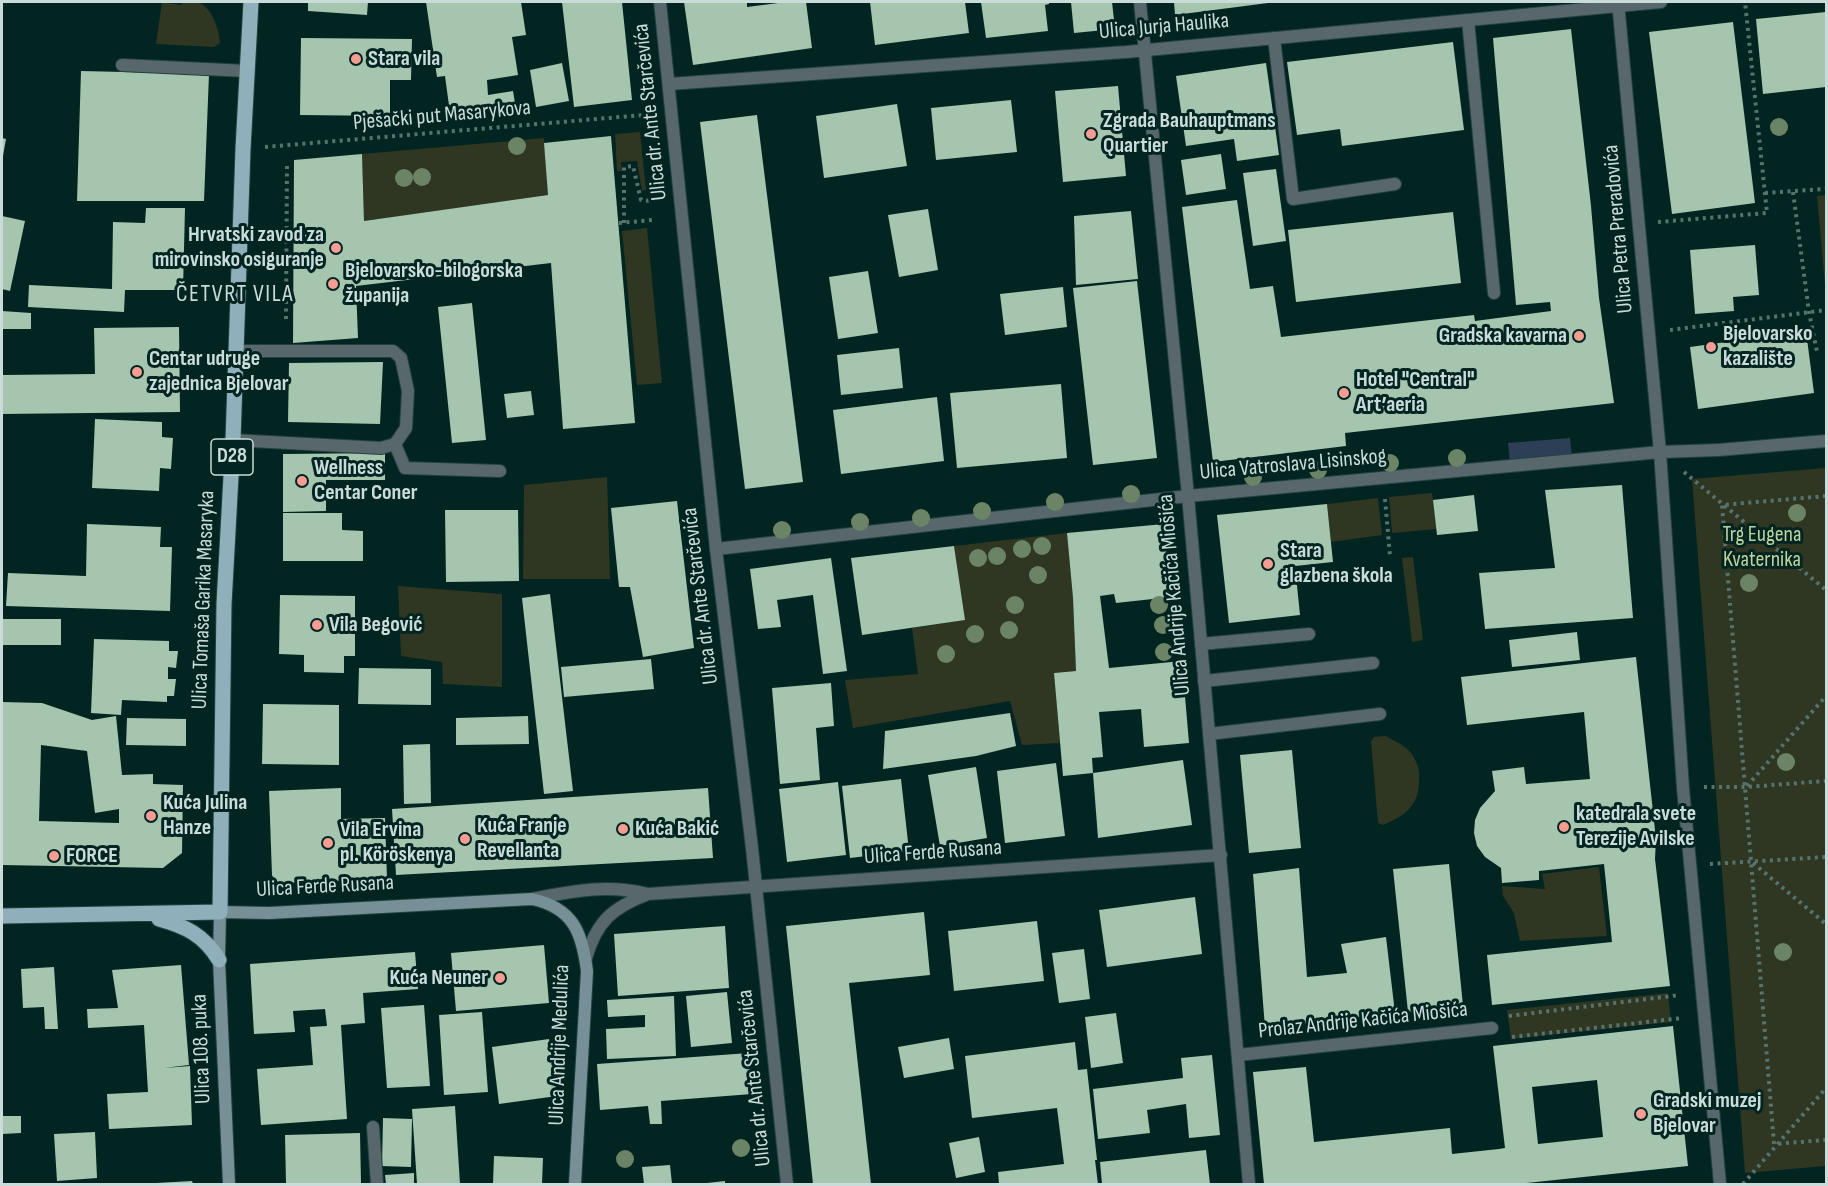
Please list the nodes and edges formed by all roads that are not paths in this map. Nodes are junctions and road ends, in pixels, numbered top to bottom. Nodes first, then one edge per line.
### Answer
1 (251, 2) edge
2 (660, 2) edge
3 (1140, 2) edge
4 (1660, 2) edge
5 (1618, 4) edge
6 (1468, 20) junction
7 (1274, 38) junction
8 (1144, 50) junction
9 (122, 65) dead end
10 (247, 72) junction
11 (669, 84) junction
12 (1395, 184) dead end
13 (1494, 293) dead end
14 (236, 351) junction
15 (233, 440) junction
16 (1827, 441) edge
17 (395, 444) junction
18 (1660, 452) junction
19 (500, 471) dead end
20 (1188, 496) junction
21 (716, 549) junction
22 (1309, 634) dead end
23 (1201, 644) junction
24 (1373, 663) dead end
25 (1204, 681) junction
26 (1380, 714) dead end
27 (1209, 734) junction
28 (1221, 855) junction
29 (757, 888) junction
30 (648, 894) junction
31 (532, 899) junction
32 (220, 912) junction
33 (141, 914) junction
34 (2, 916) edge
35 (586, 958) junction
36 (219, 960) junction
37 (1492, 1028) dead end
38 (1238, 1055) junction
39 (373, 1127) dead end
40 (229, 1185) edge
41 (377, 1185) edge
42 (575, 1185) edge
43 (787, 1185) edge
44 (1249, 1185) edge
45 (1720, 1185) edge

1 - 10 main road, Ulica Tomaša Garika Masaryka / D28
2 - 11 street, Ulica dr. Ante Starčevića
3 - 8 street, Ulica Andrije Kačića Miošića
4 - 5 street, Ulica Jurja Haulika
5 - 6 street, Ulica Jurja Haulika
5 - 18 street, Ulica Petra Preradovića
6 - 7 street, Ulica Jurja Haulika
6 - 13 street
7 - 8 street, Ulica Jurja Haulika
7 - 12 street
8 - 11 street, Ulica Jurja Haulika
8 - 20 street, Ulica Andrije Kačića Miošića
9 - 10 street
10 - 14 main road, Ulica Tomaša Garika Masaryka / D28
11 - 21 street, Ulica dr. Ante Starčevića
14 - 15 main road, Ulica Tomaša Garika Masaryka / D28
14 - 17 street
15 - 17 street
15 - 32 main road, Ulica Tomaša Garika Masaryka / D28
16 - 18 street
17 - 19 street
18 - 20 street, Ulica Vatroslava Lisinskog
18 - 45 street
20 - 21 street, Ulica Vatroslava Lisinskog
20 - 23 street, Ulica Andrije Kačića Miošića
21 - 29 street, Ulica dr. Ante Starčevića
22 - 23 street
23 - 25 street, Ulica Andrije Kačića Miošića
24 - 25 street
25 - 27 street, Ulica Andrije Kačića Miošića
26 - 27 street
27 - 28 street, Ulica Andrije Kačića Miošića
28 - 29 street, Ulica Ferde Rusana
28 - 38 street, Ulica Andrije Kačića Miošića
29 - 30 street, Ulica Ferde Rusana
29 - 43 street, Ulica dr. Ante Starčevića
30 - 31 street, Ulica Ferde Rusana
30 - 35 street, Ulica Ferde Rusana
31 - 32 main road, Ulica Ferde Rusana
31 - 35 main road, Ulica Andrije Medulića
32 - 33 main road, Ulica Ferde Rusana
32 - 36 main road, Ulica 108. puka
33 - 34 main road, Ulica Ferde Rusana
33 - 36 main road
35 - 42 main road, Ulica Andrije Medulića
36 - 40 main road, Ulica 108. puka
37 - 38 street, Prolaz Andrije Kačića Miošića
38 - 44 street, Ulica Andrije Kačića Miošića
39 - 41 street

